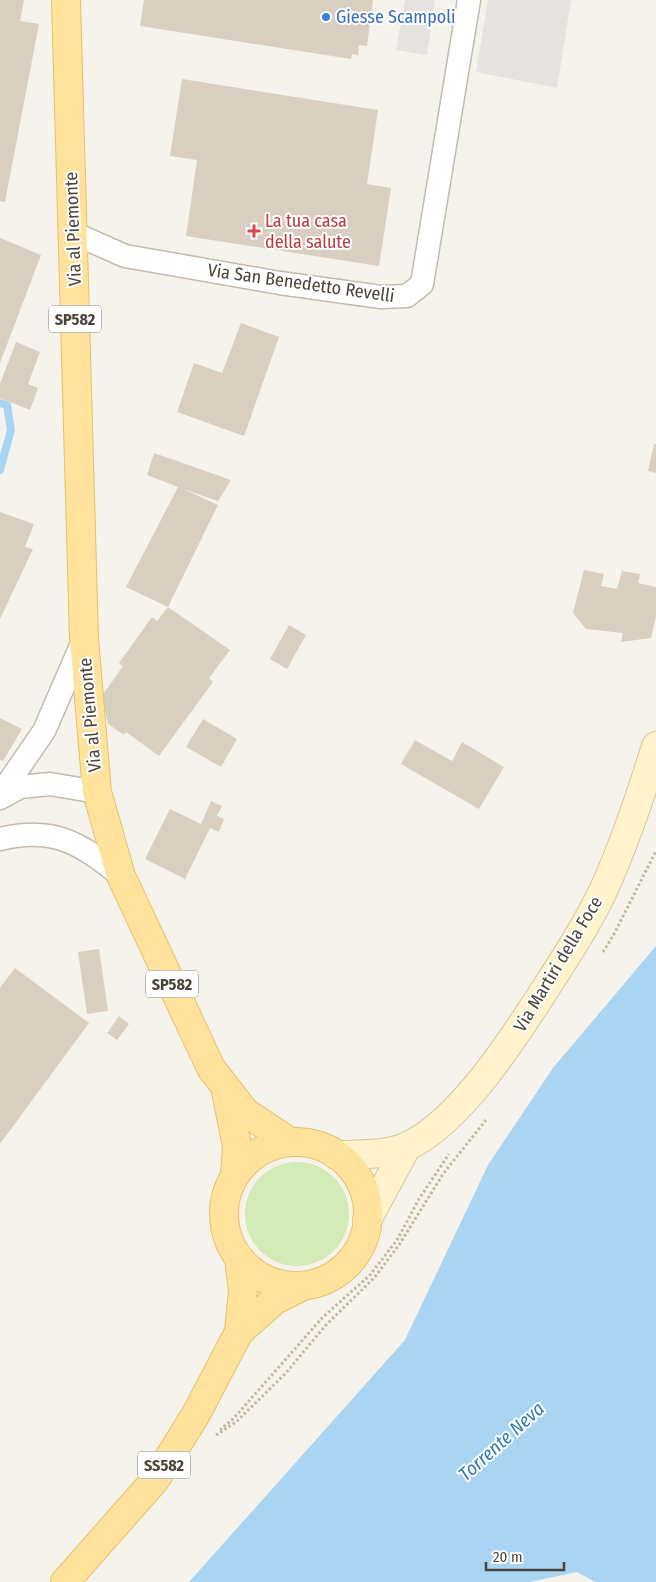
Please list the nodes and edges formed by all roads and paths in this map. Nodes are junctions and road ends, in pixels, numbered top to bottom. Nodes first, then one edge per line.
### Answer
1 (66, 0) edge
2 (469, 0) edge
3 (73, 232) junction
4 (84, 639) junction
5 (656, 746) edge
6 (96, 792) junction
7 (0, 796) edge
8 (0, 838) edge
9 (121, 876) junction
10 (226, 1089) junction
11 (486, 1120) dead end
12 (290, 1142) junction
13 (407, 1146) junction
14 (336, 1154) junction
15 (235, 1175) junction
16 (367, 1220) junction
17 (239, 1258) junction
18 (303, 1286) junction
19 (239, 1332) junction
20 (208, 1440) dead end
21 (65, 1582) edge

1 - 3 main road, Via al Piemonte / SP582
2 - 3 street, Via San Benedetto Revelli
3 - 4 main road, Via al Piemonte / SP582
4 - 6 main road, Via al Piemonte / SP582
4 - 7 street, Via al Piemonte
5 - 13 main road, Via Martiri della Foce
6 - 7 street, Via al Piemonte
6 - 9 main road, Via al Piemonte / SP582
8 - 9 street, Via al Piemonte
9 - 10 main road, Via al Piemonte / SP582
10 - 12 main road, Via al Piemonte / SP582
10 - 15 main road, Via al Piemonte / SP582
11 - 20 path
12 - 14 main road
12 - 15 main road
13 - 14 main road, Via Martiri della Foce
13 - 16 main road, Via Martiri della Foce
14 - 16 main road
15 - 17 main road
16 - 18 main road
17 - 18 main road
17 - 19 main road, SS582
18 - 19 main road, SS582
19 - 21 main road, SS582

